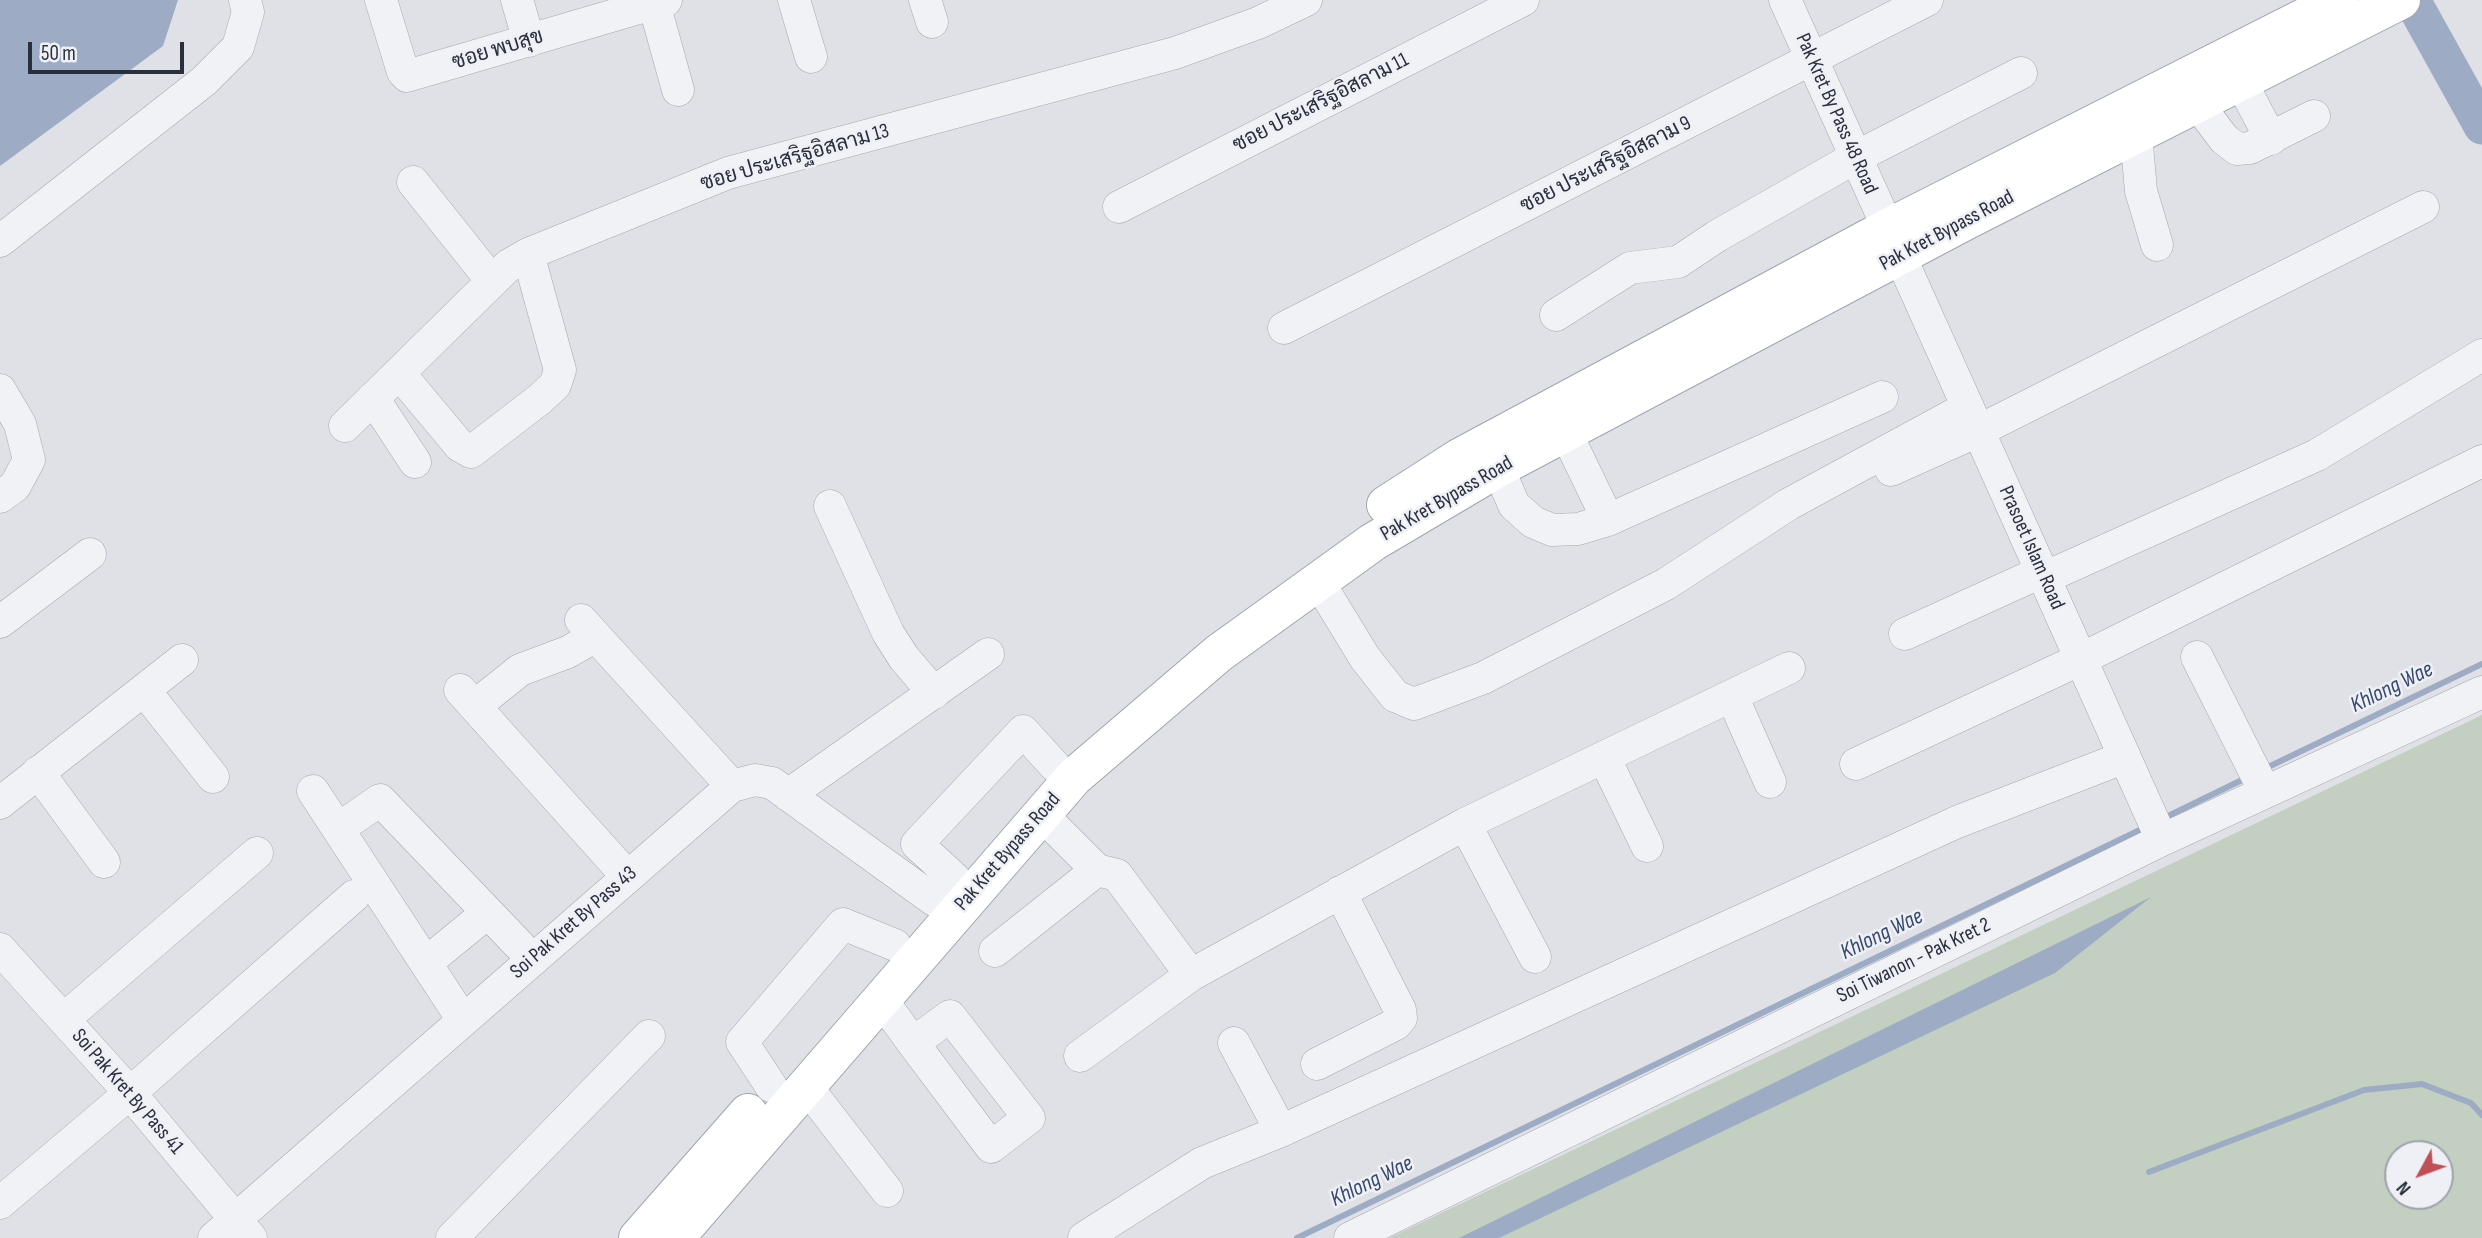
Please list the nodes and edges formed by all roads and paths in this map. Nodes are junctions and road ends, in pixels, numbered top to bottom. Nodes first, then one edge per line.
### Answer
1 (245, 0) edge
2 (382, 0) edge
3 (517, 0) edge
4 (794, 0) edge
5 (1306, 0) edge
6 (1523, 0) edge
7 (1785, 0) edge
8 (1927, 0) edge
9 (2339, 0) edge
10 (658, 1) edge
11 (2393, 4) edge
12 (528, 41) junction
13 (811, 57) dead end
14 (1812, 60) junction
15 (2021, 73) dead end
16 (2241, 82) junction
17 (678, 90) dead end
18 (2197, 103) junction
19 (2314, 116) dead end
20 (2136, 134) junction
21 (2271, 139) junction
22 (1856, 156) junction
23 (414, 182) dead end
24 (1119, 206) dead end
25 (2423, 206) dead end
26 (0, 241) edge
27 (1894, 242) junction
28 (2157, 245) dead end
29 (528, 254) junction
30 (492, 281) junction
31 (1556, 315) dead end
32 (1284, 328) dead end
33 (2482, 355) edge
34 (399, 373) junction
35 (0, 390) edge
36 (1882, 397) dead end
37 (373, 398) junction
38 (1973, 419) junction
39 (345, 426) dead end
40 (1566, 433) junction
41 (2482, 461) edge
42 (415, 462) dead end
43 (1498, 468) junction
44 (0, 497) edge
45 (830, 506) dead end
46 (1608, 520) junction
47 (1782, 532) dead end
48 (89, 554) dead end
49 (2043, 575) junction
50 (1318, 581) junction
51 (0, 622) edge
52 (1905, 634) dead end
53 (988, 654) dead end
54 (2197, 657) dead end
55 (2081, 659) junction
56 (182, 660) dead end
57 (1789, 668) dead end
58 (144, 690) junction
59 (2482, 692) edge
60 (934, 693) junction
61 (1732, 696) junction
62 (1604, 757) junction
63 (2125, 757) junction
64 (1856, 764) dead end
65 (1054, 765) junction
66 (38, 772) junction
67 (213, 777) dead end
68 (2258, 780) junction
69 (1770, 782) dead end
70 (732, 786) junction
71 (313, 791) dead end
72 (788, 795) junction
73 (0, 803) edge
74 (1033, 822) junction
75 (1465, 824) junction
76 (2157, 828) junction
77 (338, 829) junction
78 (1647, 846) dead end
79 (257, 853) dead end
80 (104, 863) dead end
81 (627, 876) junction
82 (1089, 876) junction
83 (944, 889) junction
84 (1340, 892) junction
85 (354, 896) dead end
86 (487, 913) junction
87 (895, 945) junction
88 (520, 946) dead end
89 (0, 948) edge
90 (995, 951) dead end
91 (1535, 957) dead end
92 (426, 963) junction
93 (1191, 975) junction
94 (881, 999) junction
95 (65, 1019) junction
96 (463, 1020) junction
97 (649, 1036) dead end
98 (914, 1042) dead end
99 (1234, 1043) dead end
100 (1080, 1056) dead end
101 (1317, 1064) dead end
102 (789, 1086) junction
103 (130, 1093) junction
104 (1282, 1131) junction
105 (887, 1191) dead end
106 (0, 1203) edge
107 (233, 1232) edge
108 (452, 1238) edge
109 (638, 1238) edge
110 (675, 1238) edge
111 (1084, 1238) edge
112 (1350, 1238) edge

1 - 26 street
2 - 12 street, ซอย พบสุข
3 - 12 street
4 - 13 street
5 - 29 street, ซอย ประเสริฐอิสลาม 13
6 - 24 street, ซอย ประเสริฐอิสลาม 11
7 - 14 street, Pak Kret By Pass 48 Road
8 - 14 street, ซอย ประเสริฐอิสลาม 9
9 - 27 main road, Pak Kret Bypass Road
10 - 12 street, ซอย พบสุข
10 - 17 street
11 - 16 main road, Pak Kret Bypass Road
14 - 22 street, Pak Kret By Pass 48 Road
14 - 32 street, ซอย ประเสริฐอิสลาม 9
15 - 22 street
16 - 18 main road, Pak Kret Bypass Road
16 - 21 street
18 - 20 main road, Pak Kret Bypass Road
18 - 21 street
19 - 21 street
20 - 27 main road, Pak Kret Bypass Road
20 - 28 street
22 - 27 street, Pak Kret By Pass 48 Road
22 - 31 street
23 - 30 street
25 - 38 street
27 - 38 street, Prasoet Islam Road
27 - 40 main road, Pak Kret Bypass Road
27 - 65 main road, Pak Kret Bypass Road
29 - 30 street, ซอย ประเสริฐอิสลาม 13
29 - 34 street
30 - 34 street, ซอย ประเสริฐอิสลาม 13
33 - 49 street
34 - 37 street, ซอย ประเสริฐอิสลาม 13
35 - 44 street
36 - 46 street
37 - 39 street, ซอย ประเสริฐอิสลาม 13
37 - 42 street
38 - 47 street
38 - 49 street, Prasoet Islam Road
38 - 50 street
40 - 43 main road, Pak Kret Bypass Road
40 - 46 street
41 - 55 street
43 - 46 street
43 - 50 main road, Pak Kret Bypass Road
45 - 60 street
48 - 51 street
49 - 52 street
49 - 55 street, Prasoet Islam Road
50 - 74 main road, Pak Kret Bypass Road
53 - 60 street
54 - 68 street
55 - 63 street, Prasoet Islam Road
55 - 64 street
56 - 58 street
57 - 61 street
58 - 66 street
58 - 67 street
59 - 68 street, Soi Tiwanon - Pak Kret 2
60 - 72 street
61 - 62 street
61 - 69 street
62 - 75 street
62 - 78 street
63 - 76 street, Prasoet Islam Road
63 - 104 street
65 - 83 main road, Pak Kret Bypass Road
65 - 83 street
66 - 73 street
66 - 80 street
68 - 76 street, Soi Tiwanon - Pak Kret 2
70 - 72 street
70 - 81 street, Soi Pak Kret By Pass 43
70 - 81 street
71 - 77 street
72 - 83 street
74 - 82 street
74 - 94 main road, Pak Kret Bypass Road
75 - 84 street
75 - 91 street
76 - 112 street, Soi Tiwanon - Pak Kret 2
77 - 86 street
77 - 92 street
79 - 95 street
81 - 96 street, Soi Pak Kret By Pass 43
82 - 90 street
82 - 93 street
83 - 87 main road, Pak Kret Bypass Road
84 - 93 street
84 - 101 street
85 - 103 street
86 - 88 street
86 - 92 street
87 - 102 main road, Pak Kret Bypass Road
87 - 102 street
89 - 95 street, Soi Pak Kret By Pass 41
92 - 96 street
93 - 100 street
94 - 98 street
94 - 102 main road, Pak Kret Bypass Road
95 - 103 street, Soi Pak Kret By Pass 41
96 - 107 street, Soi Pak Kret By Pass 43
97 - 108 street
99 - 104 street
102 - 105 street
102 - 109 main road, Pak Kret Bypass Road
102 - 110 main road, Pak Kret Bypass Road
103 - 106 street
103 - 107 street, Soi Pak Kret By Pass 41
104 - 111 street

